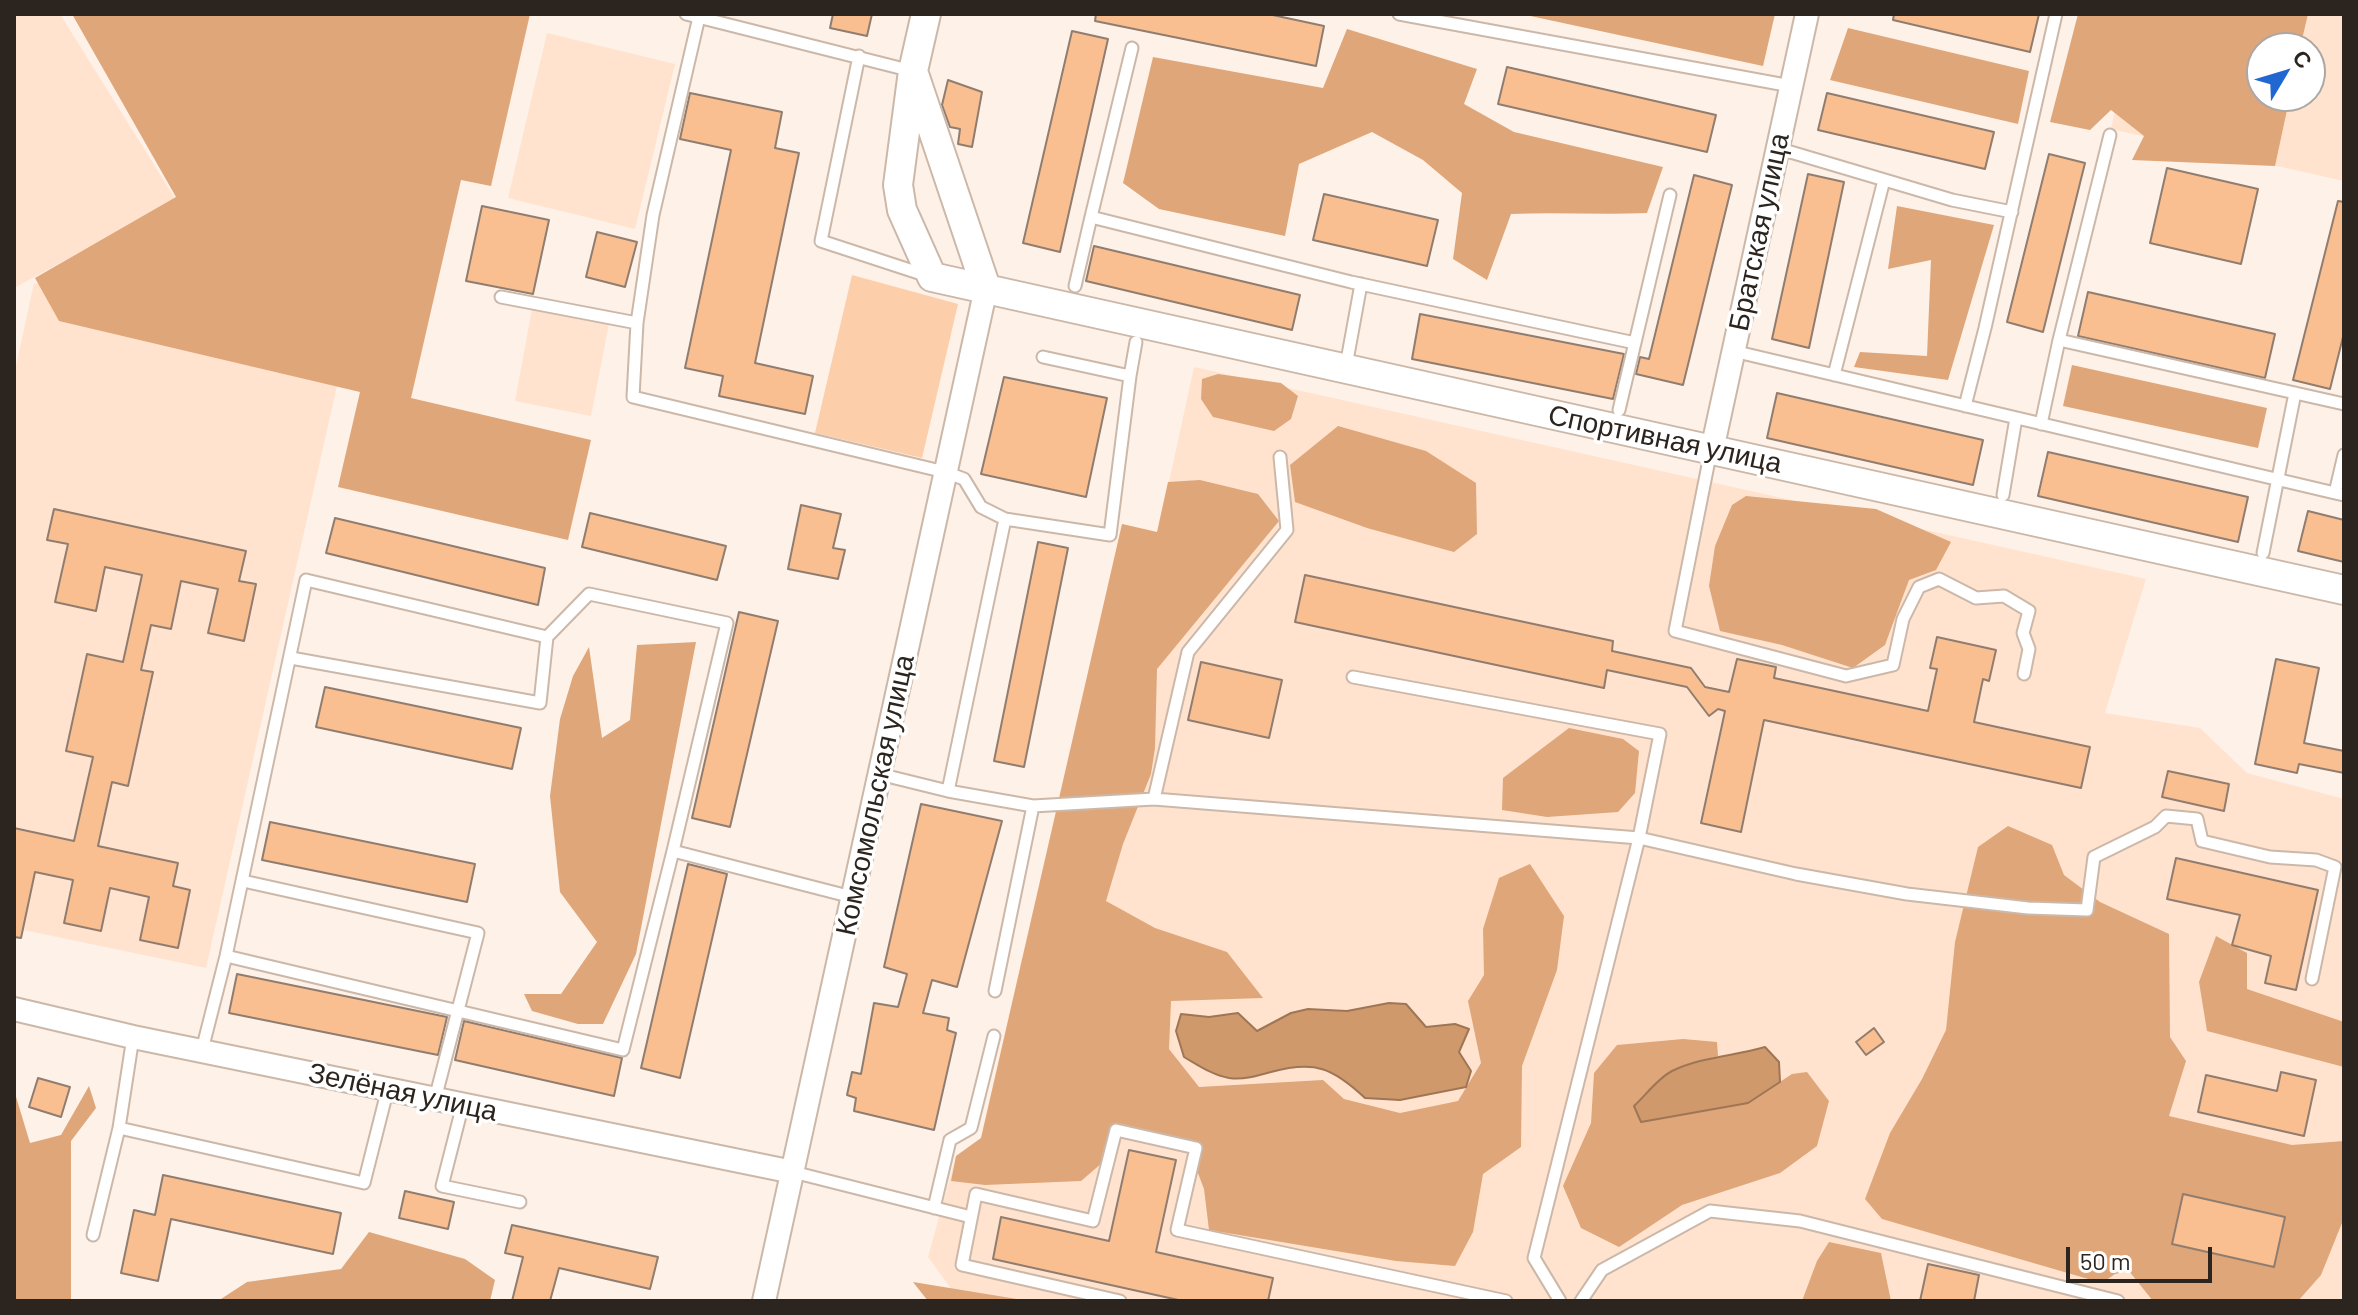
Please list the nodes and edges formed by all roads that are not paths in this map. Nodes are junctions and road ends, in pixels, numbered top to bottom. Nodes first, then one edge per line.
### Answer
1 (686, 14) edge
2 (926, 14) edge
3 (1399, 14) edge
4 (1807, 14) edge
5 (2056, 14) edge
6 (699, 17) junction
7 (1132, 48) dead end
8 (859, 56) junction
9 (913, 71) junction
10 (1791, 86) junction
11 (2110, 135) dead end
12 (1777, 148) junction
13 (944, 162) junction
14 (900, 171) junction
15 (1884, 180) junction
16 (1670, 195) dead end
17 (2012, 212) junction
18 (1091, 217) junction
19 (932, 277) junction
20 (1361, 284) junction
21 (1075, 286) dead end
22 (986, 288) junction
23 (501, 297) dead end
24 (637, 323) junction
25 (2059, 340) junction
26 (1136, 342) dead end
27 (1635, 343) junction
28 (1733, 351) junction
29 (1043, 357) dead end
30 (1346, 368) junction
31 (1834, 375) junction
32 (1130, 376) junction
33 (2295, 393) junction
34 (2344, 404) edge
35 (1965, 406) junction
36 (1619, 410) dead end
37 (2016, 418) junction
38 (2041, 424) junction
39 (1712, 450) junction
40 (2344, 455) edge
41 (1280, 457) dead end
42 (945, 472) junction
43 (2278, 480) junction
44 (2340, 494) edge
45 (2003, 495) dead end
46 (1005, 519) junction
47 (2263, 553) dead end
48 (2344, 590) edge
49 (547, 637) junction
50 (291, 658) junction
51 (2024, 674) dead end
52 (1353, 677) dead end
53 (879, 774) junction
54 (948, 791) junction
55 (1154, 799) junction
56 (1033, 806) junction
57 (1639, 838) junction
58 (673, 851) junction
59 (243, 881) junction
60 (852, 897) junction
61 (226, 956) junction
62 (2312, 979) dead end
63 (995, 991) dead end
64 (14, 1009) edge
65 (458, 1012) junction
66 (994, 1036) dead end
67 (133, 1037) junction
68 (202, 1050) junction
69 (388, 1088) junction
70 (435, 1099) junction
71 (463, 1104) junction
72 (119, 1128) junction
73 (793, 1172) junction
74 (520, 1202) dead end
75 (934, 1208) junction
76 (971, 1217) junction
77 (93, 1235) dead end
78 (1497, 1300) edge
79 (764, 1301) edge
80 (1120, 1301) edge
81 (1560, 1301) edge
82 (1581, 1301) edge
83 (2118, 1301) edge

1 - 6 lane
2 - 9 street
3 - 10 lane
4 - 10 street, Братская улица
5 - 17 lane
6 - 8 lane
6 - 24 lane
7 - 18 lane
8 - 9 lane
8 - 19 lane
9 - 13 street
9 - 14 street
10 - 12 street, Братская улица
11 - 25 lane
12 - 15 lane
12 - 28 street, Братская улица
13 - 14 street
13 - 22 street
14 - 19 street
15 - 17 lane
15 - 31 lane
16 - 27 lane
17 - 35 lane
18 - 20 lane
18 - 21 lane
19 - 22 street
20 - 27 lane
20 - 30 lane
22 - 30 street, Спортивная улица
22 - 42 street, Комсомольская улица
23 - 24 lane
24 - 42 lane
25 - 33 lane
25 - 38 lane
26 - 32 lane
27 - 36 lane
28 - 31 lane
28 - 39 street, Братская улица
29 - 32 lane
30 - 39 street, Спортивная улица
31 - 35 lane
32 - 46 lane
33 - 34 lane
33 - 43 lane
35 - 37 lane
37 - 38 lane
37 - 45 lane
38 - 43 lane
39 - 48 street, Спортивная улица
39 - 51 lane
40 - 44 lane
41 - 55 lane
42 - 46 lane
42 - 53 street, Комсомольская улица
43 - 44 lane
43 - 47 lane
46 - 54 lane
49 - 50 lane
49 - 50 lane
49 - 58 lane
50 - 59 lane
52 - 57 lane
53 - 54 lane
53 - 60 street, Комсомольская улица
54 - 56 lane
55 - 56 lane
55 - 57 lane
56 - 63 lane
57 - 62 lane
57 - 81 lane
58 - 60 lane
58 - 65 lane
59 - 61 lane
59 - 65 lane
60 - 73 street, Комсомольская улица
61 - 65 lane
61 - 68 lane
64 - 67 street, Зелёная улица
65 - 70 lane
66 - 75 lane
67 - 68 street, Зелёная улица
67 - 72 lane
68 - 69 street, Зелёная улица
69 - 70 street, Зелёная улица
69 - 72 lane
70 - 71 street, Зелёная улица
71 - 73 street, Зелёная улица
71 - 74 lane
72 - 77 lane
73 - 75 lane
73 - 79 street, Комсомольская улица
75 - 76 lane
76 - 78 lane
76 - 80 lane
82 - 83 lane

